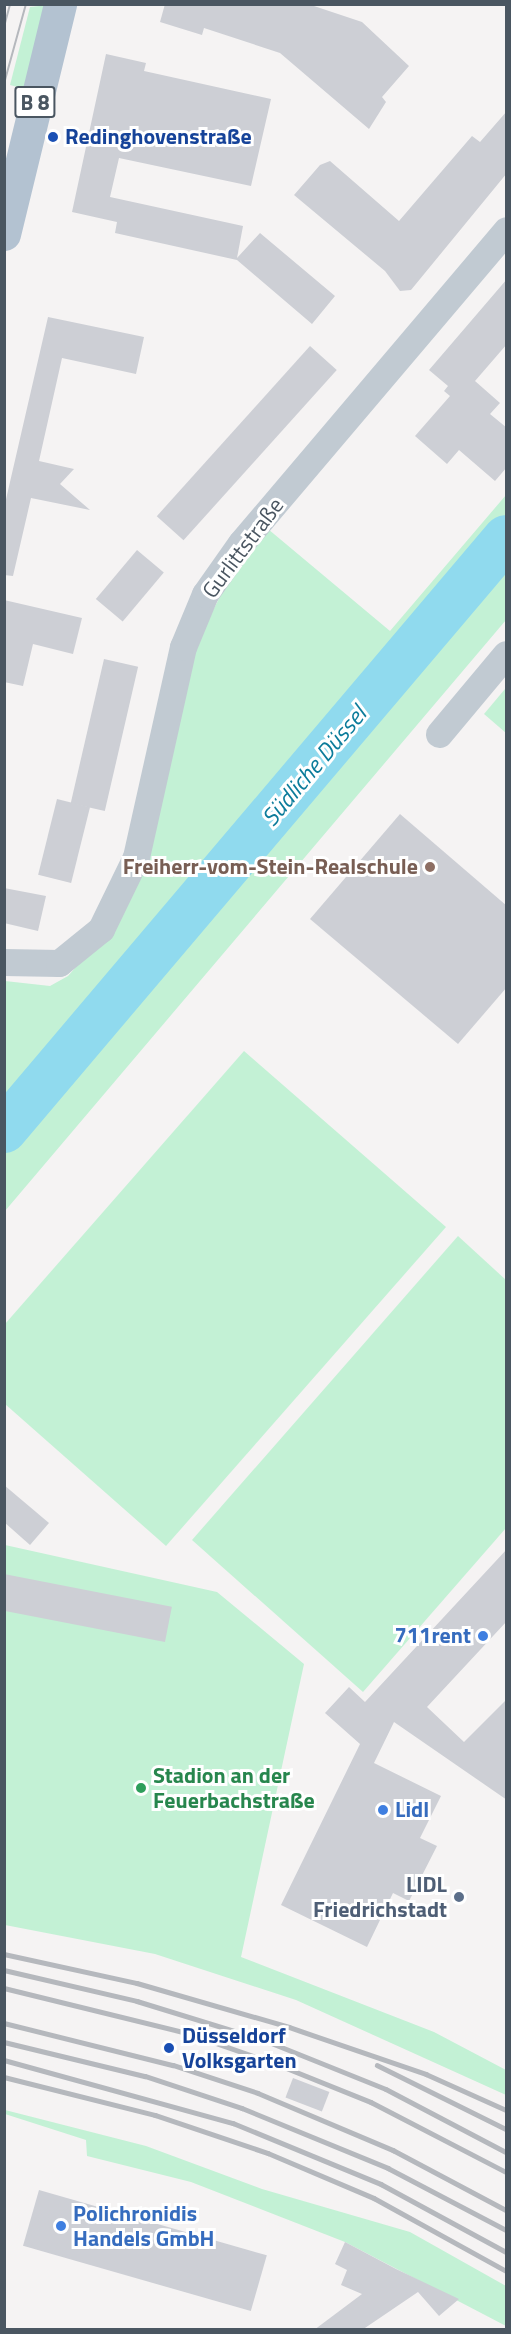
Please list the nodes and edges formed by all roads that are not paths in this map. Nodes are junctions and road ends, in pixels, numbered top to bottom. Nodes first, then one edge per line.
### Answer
1 (60, 4) edge
2 (507, 230) edge
3 (4, 234) edge
4 (507, 654) edge
5 (439, 734) dead end
6 (4, 962) edge

1 - 3 main road, B 8
2 - 6 street, Gurlittstraße
4 - 5 street

